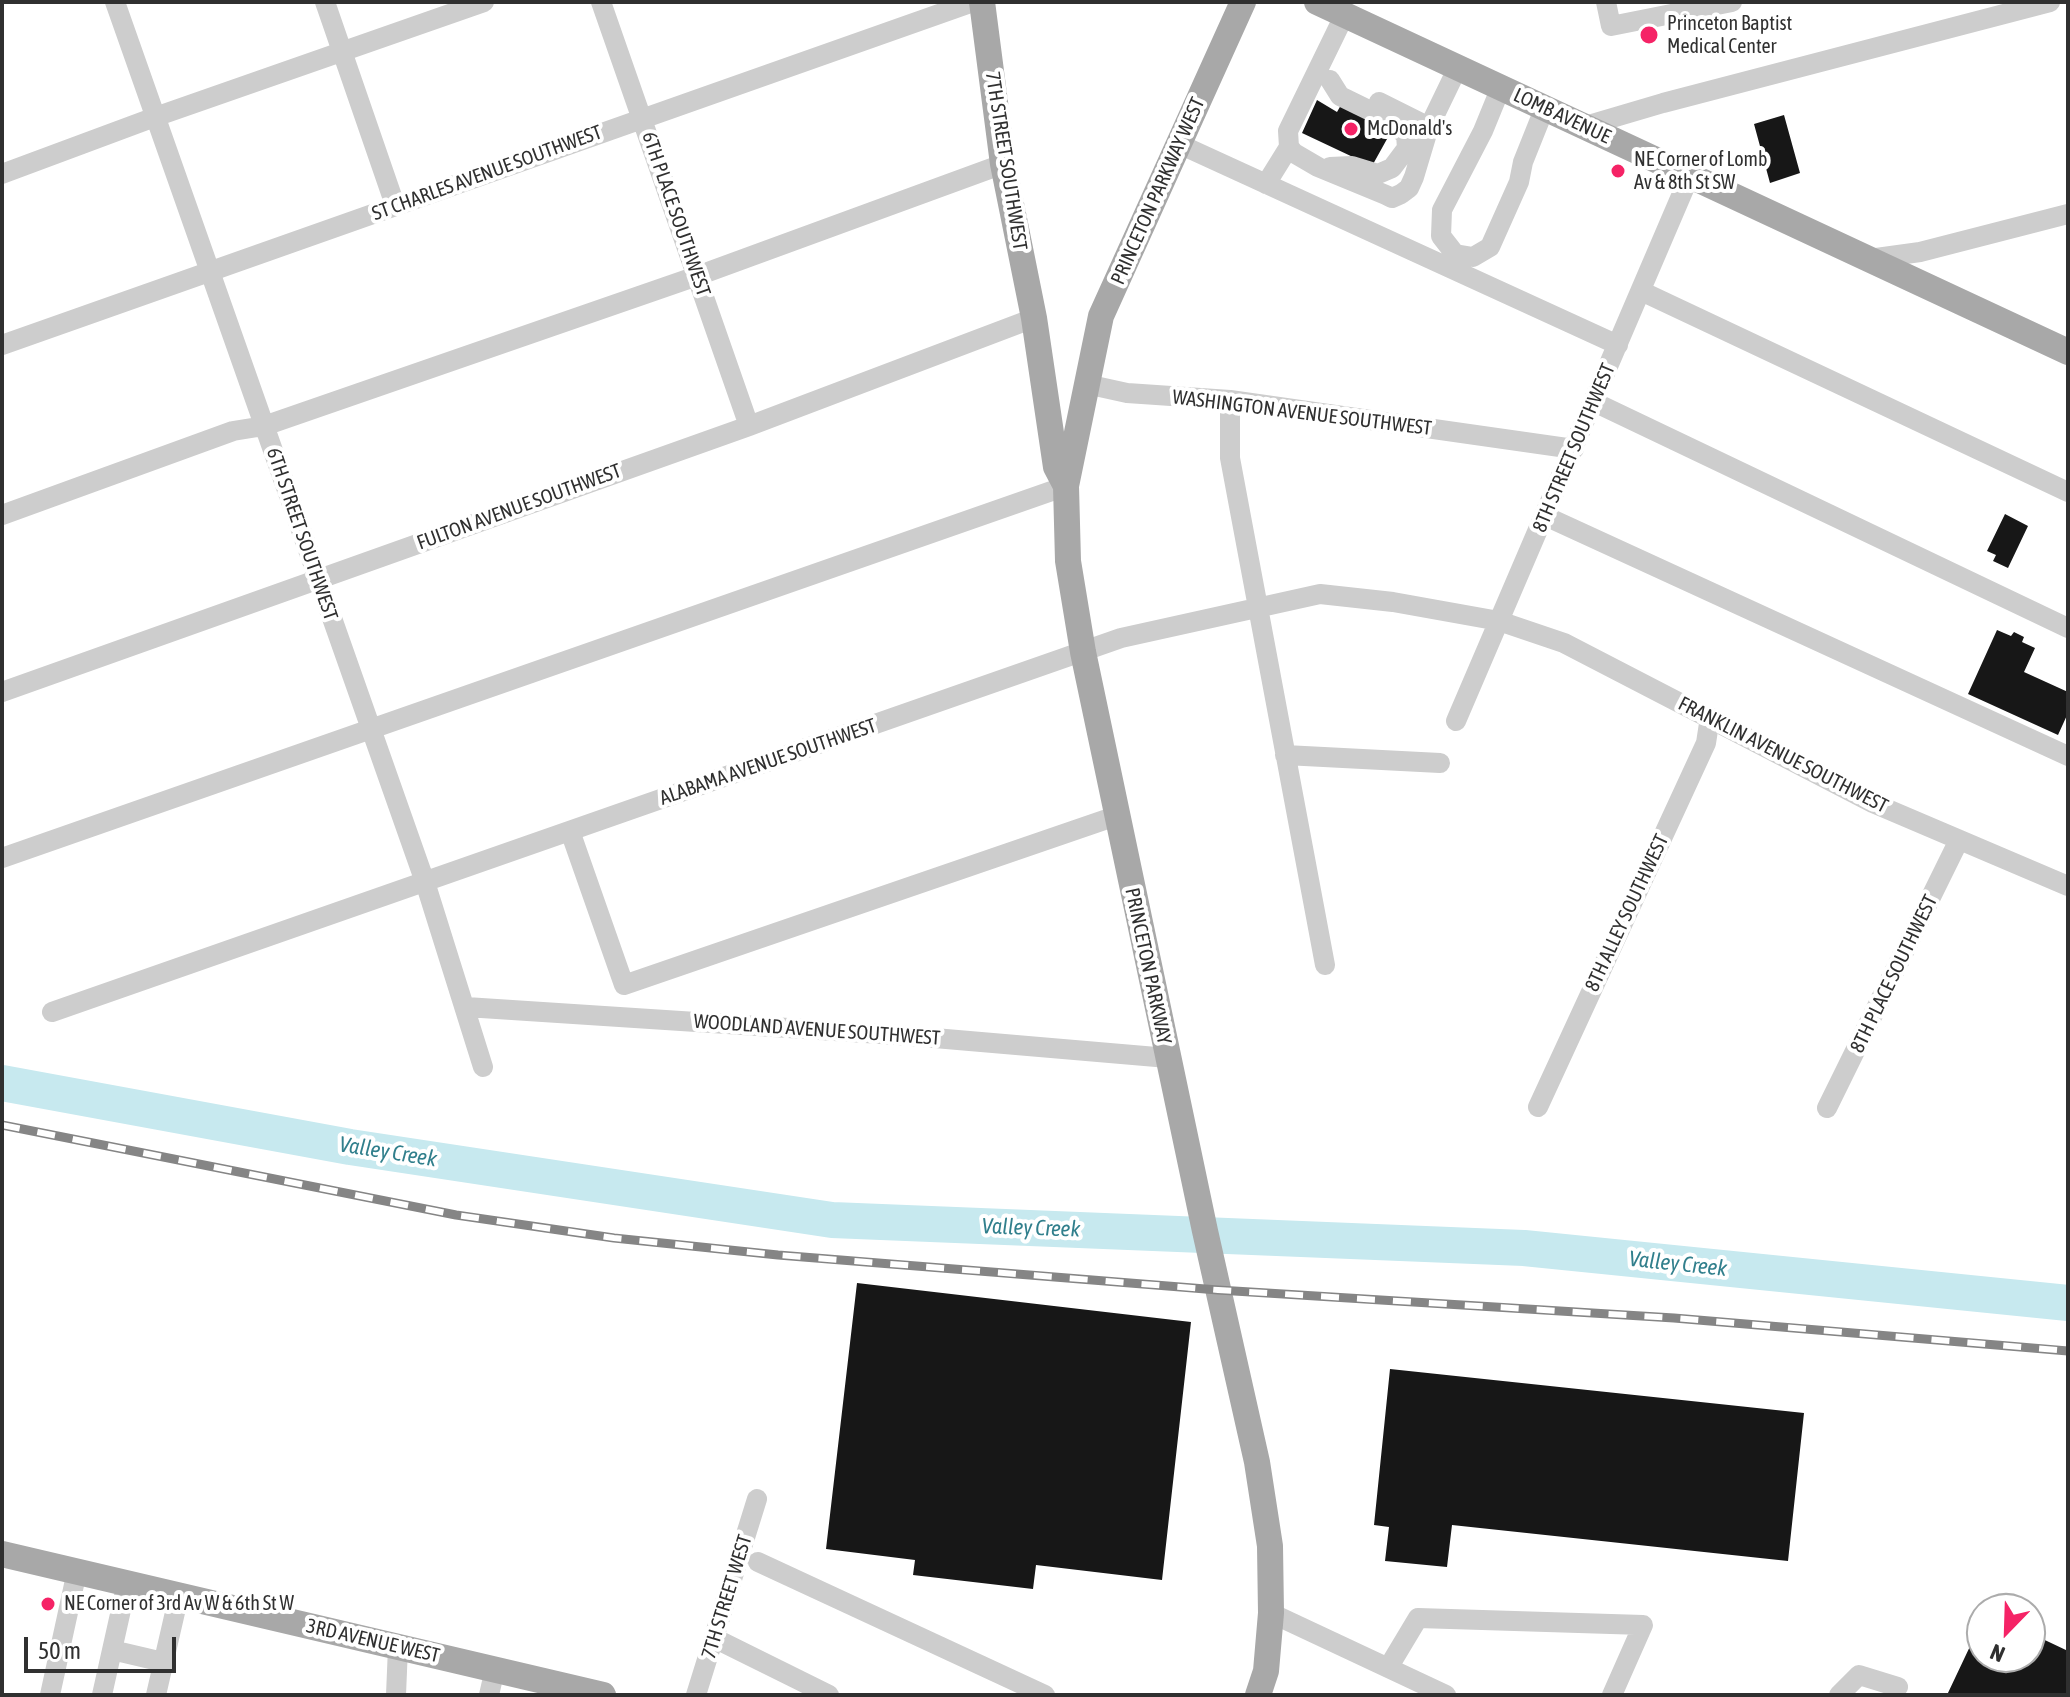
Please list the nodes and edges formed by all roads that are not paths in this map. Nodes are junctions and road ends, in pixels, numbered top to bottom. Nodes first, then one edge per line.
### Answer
1 (115, 2) edge
2 (325, 2) edge
3 (484, 2) edge
4 (601, 2) edge
5 (973, 2) edge
6 (982, 2) edge
7 (1243, 2) edge
8 (1317, 2) edge
9 (1606, 2) edge
10 (1732, 2) edge
11 (2050, 2) edge
12 (2022, 6) edge
13 (1345, 14) junction
14 (342, 51) junction
15 (1458, 67) junction
16 (1324, 77) junction
17 (1501, 87) junction
18 (1545, 107) junction
19 (155, 117) junction
20 (642, 118) junction
21 (1585, 126) junction
22 (1429, 127) junction
23 (1179, 144) junction
24 (1289, 147) junction
25 (1003, 164) junction
26 (1318, 167) junction
27 (2, 174) edge
28 (1690, 175) junction
29 (1266, 184) junction
30 (395, 205) junction
31 (2068, 214) edge
32 (1869, 259) junction
33 (211, 272) junction
34 (697, 276) junction
35 (1641, 291) junction
36 (1034, 318) junction
37 (2, 345) edge
38 (1618, 345) junction
39 (2068, 352) edge
40 (1086, 384) junction
41 (1230, 400) junction
42 (1594, 402) junction
43 (264, 426) junction
44 (749, 426) junction
45 (1574, 449) junction
46 (1066, 486) junction
47 (2068, 492) edge
48 (2, 515) edge
49 (1545, 516) junction
50 (317, 578) junction
51 (1259, 609) junction
52 (1499, 621) junction
53 (2068, 628) edge
54 (1083, 652) junction
55 (2, 692) edge
56 (1710, 717) junction
57 (1456, 721) dead end
58 (370, 729) junction
59 (1285, 755) junction
60 (2068, 756) edge
61 (1440, 763) dead end
62 (1116, 816) junction
63 (570, 831) junction
64 (1959, 840) junction
65 (2, 858) edge
66 (425, 882) junction
67 (2068, 886) edge
68 (1325, 965) dead end
69 (466, 1007) junction
70 (52, 1012) dead end
71 (1168, 1058) junction
72 (483, 1067) dead end
73 (1538, 1107) dead end
74 (1827, 1108) dead end
75 (757, 1499) dead end
76 (2, 1554) edge
77 (758, 1562) dead end
78 (77, 1571) junction
79 (127, 1583) junction
80 (179, 1595) junction
81 (1271, 1613) junction
82 (714, 1638) junction
83 (398, 1647) junction
84 (112, 1650) junction
85 (163, 1662) junction
86 (1388, 1668) junction
87 (492, 1682) edge
88 (1898, 1687) dead end
89 (538, 1688) edge
90 (50, 1695) edge
91 (102, 1695) edge
92 (156, 1695) edge
93 (396, 1695) edge
94 (603, 1695) edge
95 (696, 1695) edge
96 (829, 1695) edge
97 (1045, 1695) edge
98 (1258, 1695) edge
99 (1446, 1695) edge
100 (1612, 1695) edge
101 (1839, 1695) edge

1 - 19 street, 6TH STREET SOUTHWEST
2 - 14 street
3 - 14 street
4 - 20 street, 6TH PLACE SOUTHWEST
5 - 20 street, ST CHARLES AVENUE SOUTHWEST
6 - 25 main road, 7TH STREET SOUTHWEST
7 - 23 main road, PRINCETON PARKWAY WEST
8 - 13 main road, LOMB AVENUE
9 - 10 street
11 - 12 street
12 - 21 street
13 - 15 main road, LOMB AVENUE
13 - 16 street
14 - 19 street
14 - 30 street
15 - 17 main road, LOMB AVENUE
15 - 22 street
16 - 22 street
16 - 24 street
16 - 26 street
17 - 18 main road, LOMB AVENUE
17 - 18 street
18 - 21 main road, LOMB AVENUE
19 - 27 street
19 - 33 street, 6TH STREET SOUTHWEST
20 - 30 street, ST CHARLES AVENUE SOUTHWEST
20 - 34 street, 6TH PLACE SOUTHWEST
21 - 28 main road, LOMB AVENUE
22 - 26 street
23 - 29 street
23 - 40 main road, PRINCETON PARKWAY WEST
24 - 26 street
24 - 29 street
25 - 34 street
25 - 36 main road, 7TH STREET SOUTHWEST
28 - 32 main road, LOMB AVENUE
28 - 35 street, 8TH STREET SOUTHWEST
29 - 38 street
30 - 33 street, ST CHARLES AVENUE SOUTHWEST
31 - 32 street
32 - 39 main road, LOMB AVENUE
33 - 37 street, ST CHARLES AVENUE SOUTHWEST
33 - 43 street, 6TH STREET SOUTHWEST
34 - 43 street
34 - 44 street, 6TH PLACE SOUTHWEST
35 - 38 street, 8TH STREET SOUTHWEST
35 - 47 street
36 - 44 street, FULTON AVENUE SOUTHWEST
36 - 46 main road, PRINCETON PARKWAY
38 - 42 street, 8TH STREET SOUTHWEST
40 - 41 street, WASHINGTON AVENUE SOUTHWEST
40 - 46 main road
41 - 45 street, WASHINGTON AVENUE SOUTHWEST
41 - 51 street
42 - 45 street, 8TH STREET SOUTHWEST
42 - 53 street
43 - 48 street
43 - 50 street, 6TH STREET SOUTHWEST
44 - 50 street, FULTON AVENUE SOUTHWEST
45 - 49 street, 8TH STREET SOUTHWEST
46 - 54 main road, PRINCETON PARKWAY
46 - 58 street
49 - 52 street, 8TH STREET SOUTHWEST
49 - 60 street
50 - 55 street, FULTON AVENUE SOUTHWEST
50 - 58 street, 6TH STREET SOUTHWEST
51 - 52 street, ALABAMA AVENUE SOUTHWEST
51 - 54 street, ALABAMA AVENUE SOUTHWEST
51 - 59 street
52 - 56 street, FRANKLIN AVENUE SOUTHWEST
52 - 57 street, 8TH STREET SOUTHWEST
54 - 62 main road, PRINCETON PARKWAY
54 - 63 street, ALABAMA AVENUE SOUTHWEST
56 - 64 street, FRANKLIN AVENUE SOUTHWEST
56 - 73 street, 8TH ALLEY SOUTHWEST
58 - 65 street
58 - 66 street, 6TH STREET SOUTHWEST
59 - 61 street
59 - 68 street
62 - 63 street
62 - 71 main road, PRINCETON PARKWAY
63 - 66 street, ALABAMA AVENUE SOUTHWEST
64 - 67 street, FRANKLIN AVENUE SOUTHWEST
64 - 74 street, 8TH PLACE SOUTHWEST
66 - 69 street, 6TH STREET SOUTHWEST
66 - 70 street, ALABAMA AVENUE SOUTHWEST
69 - 71 street, WOODLAND AVENUE SOUTHWEST
69 - 72 street, 6TH STREET SOUTHWEST
71 - 81 main road, PRINCETON PARKWAY
75 - 82 street, 7TH STREET WEST
76 - 78 main road, 3RD AVENUE WEST
77 - 97 street
78 - 79 main road, 3RD AVENUE WEST
78 - 90 street
79 - 80 main road, 3RD AVENUE WEST
79 - 84 street
80 - 83 main road, 3RD AVENUE WEST
80 - 85 street
81 - 86 street
81 - 98 main road, PRINCETON PARKWAY
82 - 95 street, 7TH STREET WEST
82 - 96 street
83 - 87 main road, 3RD AVENUE WEST
83 - 93 street
84 - 85 street
84 - 91 street
85 - 92 street
86 - 99 street
86 - 100 street
87 - 89 main road, 3RD AVENUE WEST
88 - 101 street
89 - 94 main road, 3RD AVENUE WEST

